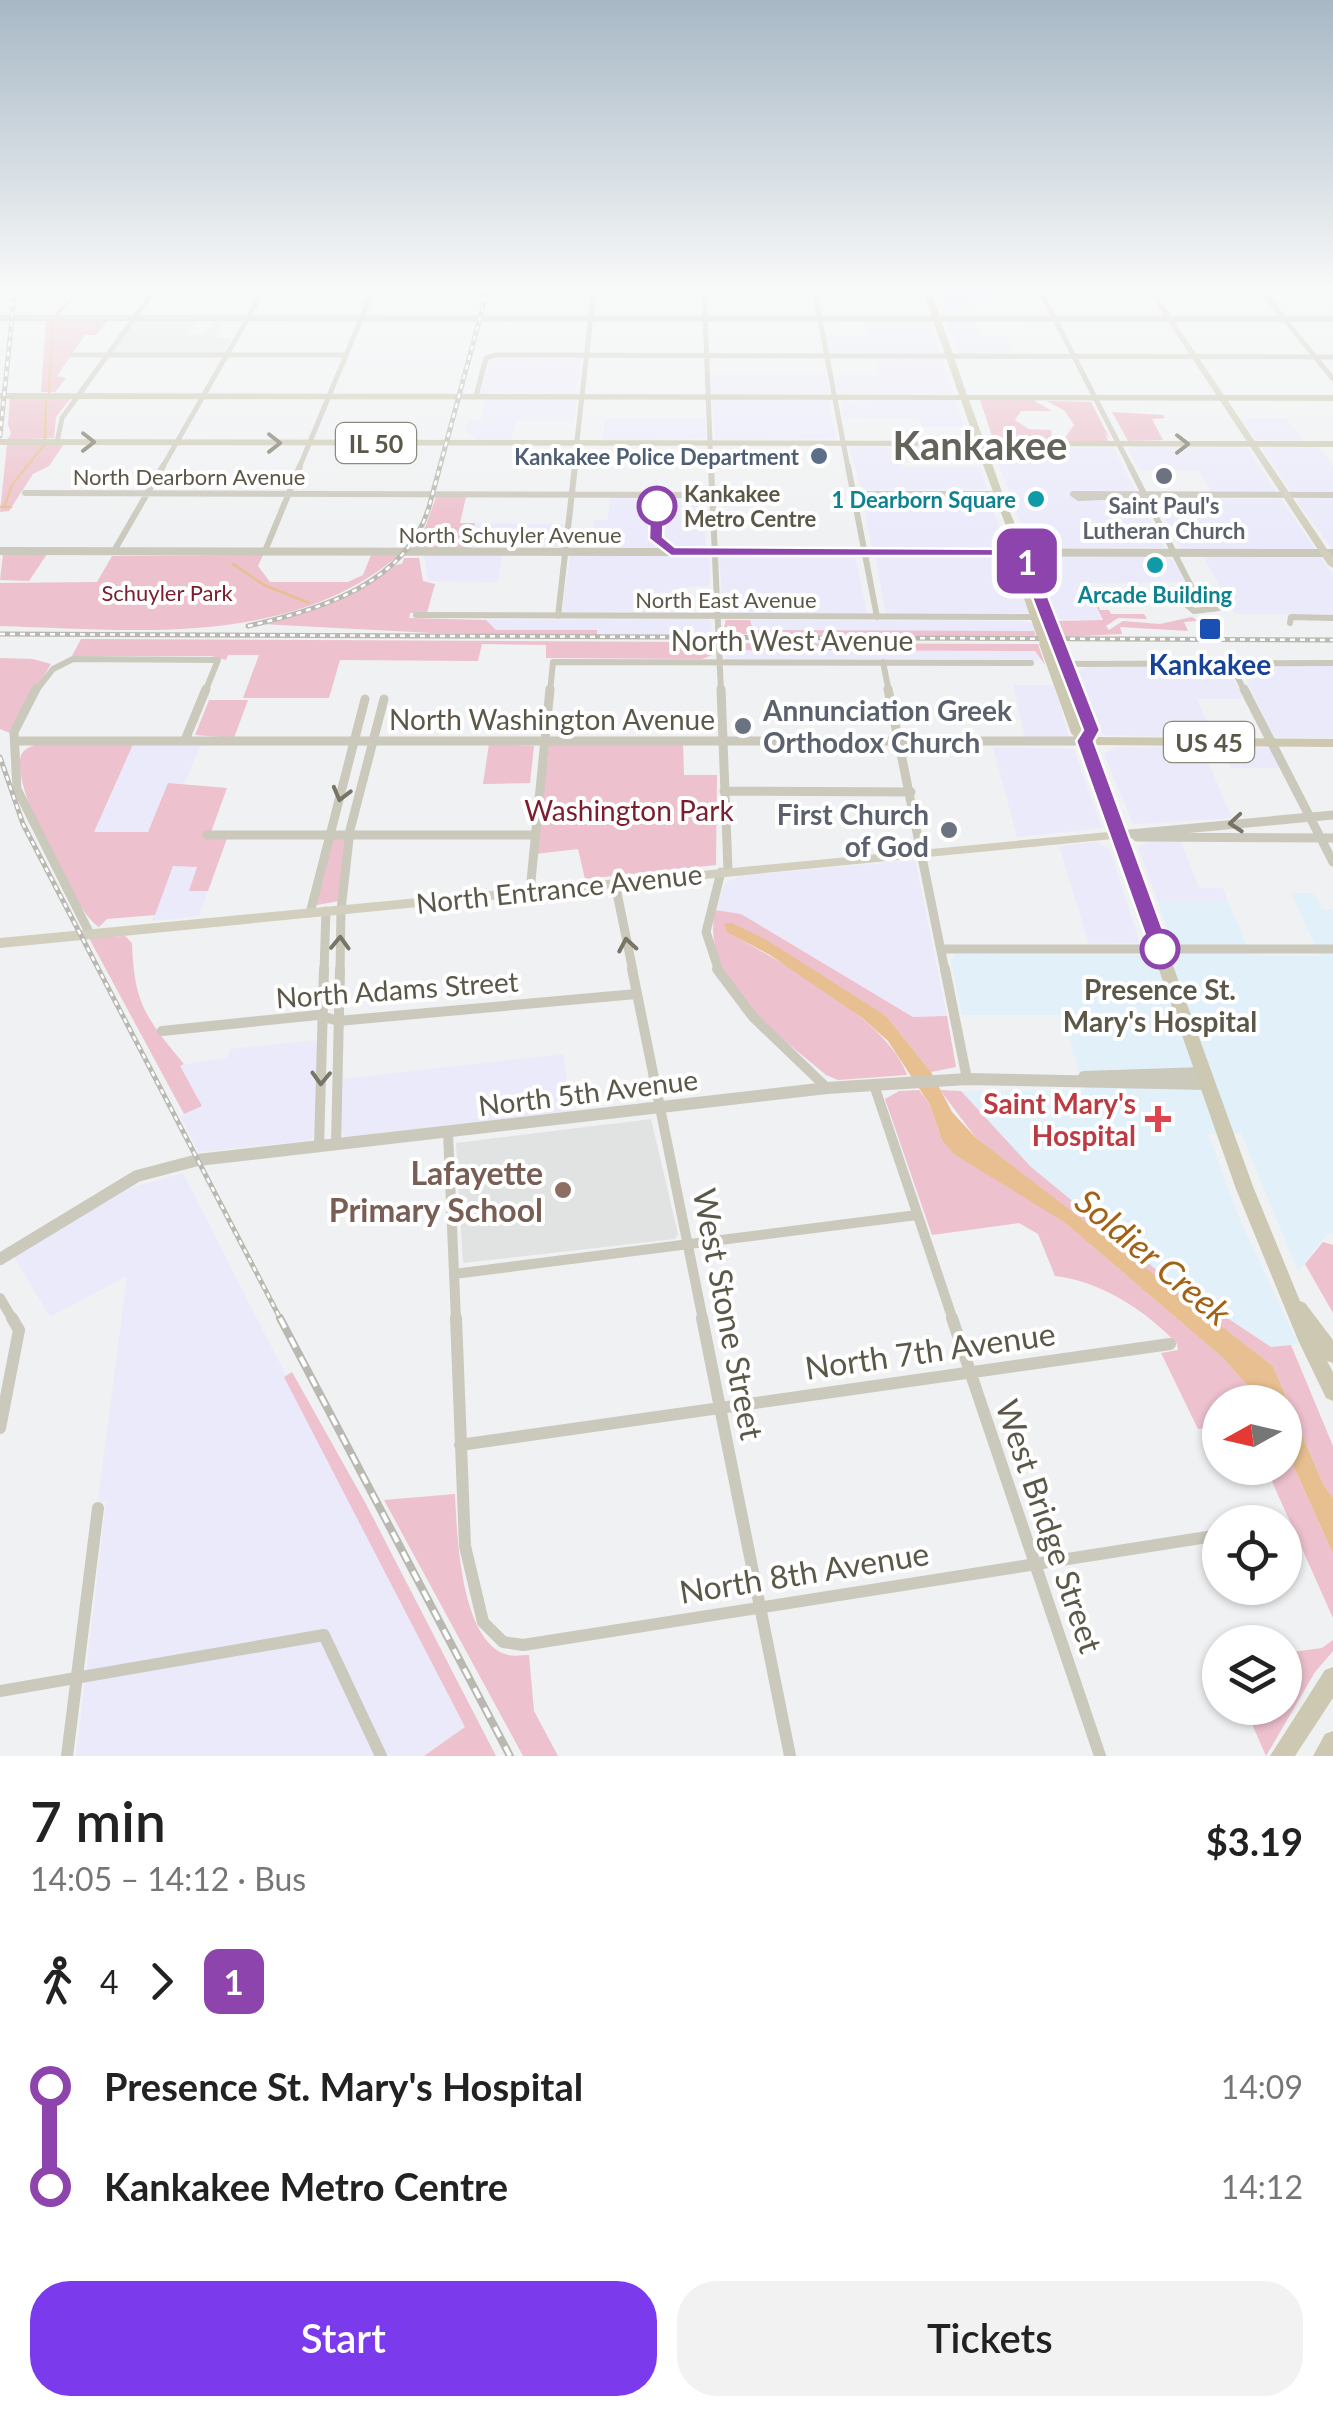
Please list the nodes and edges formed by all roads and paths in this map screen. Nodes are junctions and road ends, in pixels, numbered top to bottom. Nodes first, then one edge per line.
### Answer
1 (97, 370) edge
2 (218, 370) edge
3 (340, 370) edge
4 (483, 370) edge
5 (585, 370) edge
6 (707, 370) edge
7 (829, 370) edge
8 (954, 370) edge
9 (1081, 370) edge
10 (1203, 370) edge
11 (0, 396) edge
12 (78, 396) junction
13 (203, 396) junction
14 (329, 396) junction
15 (476, 396) junction
16 (582, 397) junction
17 (708, 398) junction
18 (834, 398) junction
19 (964, 398) junction
20 (1095, 398) junction
21 (1222, 398) junction
22 (1333, 398) edge
23 (0, 442) edge
24 (57, 442) junction
25 (176, 442) junction
26 (310, 443) junction
27 (576, 443) junction
28 (710, 443) junction
29 (843, 443) junction
30 (979, 444) junction
31 (1118, 444) junction
32 (1253, 444) junction
33 (1333, 444) edge
34 (25, 493) dead end
35 (148, 494) junction
36 (289, 494) junction
37 (852, 494) junction
38 (997, 494) junction
39 (570, 495) junction
40 (713, 495) junction
41 (1145, 495) junction
42 (1287, 496) junction
43 (1333, 496) edge
44 (0, 551) edge
45 (114, 551) junction
46 (265, 551) junction
47 (715, 551) junction
48 (564, 552) junction
49 (863, 552) junction
50 (1020, 552) junction
51 (1174, 552) junction
52 (1329, 552) edge
53 (1333, 564) edge
54 (1195, 594) junction
55 (416, 615) dead end
56 (558, 616) junction
57 (718, 616) junction
58 (877, 617) junction
59 (1036, 618) junction
60 (1333, 618) edge
61 (1290, 623) dead end
62 (1050, 640) junction
63 (720, 662) junction
64 (883, 662) junction
65 (1030, 663) dead end
66 (1066, 664) junction
67 (1231, 664) junction
68 (1333, 664) edge
69 (365, 700) dead end
70 (384, 700) dead end
71 (18, 740) junction
72 (185, 740) junction
73 (354, 741) junction
74 (373, 741) junction
75 (1085, 741) junction
76 (542, 742) junction
77 (900, 742) junction
78 (722, 743) junction
79 (1272, 743) junction
80 (1333, 743) edge
81 (724, 792) junction
82 (911, 792) junction
83 (1333, 815) edge
84 (1310, 817) junction
85 (208, 835) dead end
86 (330, 835) junction
87 (352, 835) junction
88 (1119, 835) junction
89 (533, 836) junction
90 (1320, 838) junction
91 (1333, 838) edge
92 (923, 853) junction
93 (1333, 862) edge
94 (725, 871) junction
95 (616, 883) junction
96 (530, 891) junction
97 (341, 910) junction
98 (326, 911) junction
99 (310, 913) junction
100 (90, 934) junction
101 (0, 942) edge
102 (941, 949) junction
103 (1160, 949) junction
104 (1333, 949) edge
105 (636, 994) junction
106 (324, 1018) junction
107 (338, 1021) junction
108 (162, 1031) dead end
109 (1206, 1078) junction
110 (967, 1079) junction
111 (874, 1084) junction
112 (827, 1088) junction
113 (661, 1109) junction
114 (448, 1133) junction
115 (336, 1145) junction
116 (319, 1147) junction
117 (917, 1215) junction
118 (686, 1244) junction
119 (0, 1259) edge
120 (454, 1274) junction
121 (0, 1298) edge
122 (1293, 1300) junction
123 (1170, 1344) dead end
124 (1333, 1355) edge
125 (970, 1372) junction
126 (1333, 1392) edge
127 (718, 1408) junction
128 (0, 1428) edge
129 (460, 1444) junction
130 (98, 1508) dead end
131 (1202, 1538) edge
132 (1035, 1565) junction
133 (762, 1606) junction
134 (76, 1678) junction
135 (1333, 1678) edge
136 (0, 1691) edge
137 (1333, 1742) edge
138 (67, 1756) edge
139 (380, 1756) edge
140 (790, 1756) edge
141 (1100, 1756) edge
142 (1282, 1756) edge
143 (1325, 1756) edge

1 - 12 street
2 - 13 street
3 - 14 street
4 - 15 street
5 - 16 street
6 - 17 street
7 - 18 street
8 - 19 main road
9 - 20 street
10 - 21 main road
11 - 12 main road, IL 50
12 - 13 main road, IL 50
12 - 24 street
13 - 14 main road, IL 50
13 - 25 street
14 - 15 main road, IL 50
14 - 26 street
15 - 16 main road, IL 50
16 - 17 main road, IL 50
16 - 27 street
17 - 18 main road, IL 50
17 - 28 street
18 - 19 main road, IL 50
18 - 29 street
19 - 20 main road, IL 50
19 - 30 main road
20 - 21 main road, IL 50
20 - 31 street
21 - 22 main road, IL 50
21 - 32 main road
23 - 24 main road, IL 50
24 -> 25 main road, IL 50
25 -> 26 main road, IL 50
25 - 35 street
26 - 27 main road, IL 50
26 - 36 street
27 - 28 main road, IL 50
27 - 39 street
28 - 29 main road, IL 50
28 - 40 street
29 - 30 main road, IL 50
29 - 37 street
30 - 31 main road, IL 50
30 - 38 main road
31 -> 32 main road, IL 50
31 - 41 street
32 - 33 main road, IL 50
32 - 42 main road
34 - 35 street, North Dearborn Avenue
35 - 36 street, North Dearborn Avenue
35 - 45 street
36 - 39 street, North Dearborn Avenue
36 - 46 street
37 - 38 street
37 - 49 street
38 - 50 main road
39 - 40 street, North Dearborn Avenue
39 - 48 street
40 - 47 street
41 - 41 street
41 - 42 street
41 - 51 street
42 - 43 street
42 - 52 main road
44 - 45 street, North Schuyler Avenue
45 - 46 street, North Schuyler Avenue
46 - 48 street, North Schuyler Avenue
47 - 48 street, North Schuyler Avenue
47 - 49 street, North Schuyler Avenue
47 - 57 street
48 - 56 street
49 - 50 street, North Schuyler Avenue
49 - 58 street
50 - 51 street, North Schuyler Avenue
50 - 59 main road
50 - 62 main road
51 - 52 street, North Schuyler Avenue
51 - 54 street
52 - 53 main road
54 - 54 street
55 - 56 street, North East Avenue
56 - 57 street, North East Avenue
57 - 58 street, North East Avenue
57 - 63 street
58 - 59 street, North East Avenue
59 - 62 main road
60 - 61 street
62 - 66 main road
62 - 75 main road
63 - 64 street, North West Avenue
63 - 76 street, North West Avenue
63 - 78 street
64 - 65 street, North West Avenue
64 - 77 street
66 - 67 street
66 - 75 main road
67 - 68 street
67 - 79 street
69 - 73 street
70 - 74 street
71 - 72 street, North Washington Avenue
71 - 72 street
71 - 100 street
72 - 73 street, North Washington Avenue
73 - 74 street, North Washington Avenue
73 -> 86 street
74 - 76 street, North Washington Avenue
74 - 87 street
75 - 77 street, North Washington Avenue
75 - 79 main road, US 45
75 - 88 main road
76 - 78 street, North Washington Avenue
76 - 89 street
77 - 78 street, North Washington Avenue
77 - 82 street
78 - 81 street
79 - 80 main road, US 45
79 - 84 street
81 - 82 street
81 - 94 street
82 - 92 street
83 - 84 street
84 -> 88 street
84 - 90 street
85 - 86 street
86 - 87 street
86 - 99 street
87 - 89 street
87 - 97 street
88 - 90 street
88 - 92 main road, North Entrance Avenue
88 - 103 main road
89 - 96 street
90 - 91 street
90 - 93 street
92 - 94 main road, North Entrance Avenue
92 - 102 street
94 - 95 main road, North Entrance Avenue
94 - 112 street
95 - 96 main road, North Entrance Avenue
105 -> 95 street, West Stone Street
96 - 97 main road, North Entrance Avenue
97 - 98 main road, North Entrance Avenue
107 -> 97 street
98 - 99 main road, North Entrance Avenue
98 - 106 street
99 - 100 main road, North Entrance Avenue
100 - 101 main road, North Entrance Avenue
102 - 103 street
102 - 110 street
103 - 104 street
103 - 109 main road
105 - 107 street, North Adams Street
105 - 113 street, West Stone Street
106 - 107 street, North Adams Street
106 - 108 street, North Adams Street
106 -> 116 street
107 - 115 street
109 - 110 street, North 5th Avenue
109 - 122 main road
110 - 111 street, North 5th Avenue
111 - 112 street, North 5th Avenue
111 - 117 street, West Bridge Street
112 - 113 street, North 5th Avenue
113 - 114 street, North 5th Avenue
113 - 118 street, West Stone Street
114 - 115 street, North 5th Avenue
114 - 120 street, North 8th Avenue
115 - 116 street, North 5th Avenue
116 - 119 street, North 5th Avenue
117 - 118 street
117 - 125 street, West Bridge Street
118 - 120 street
118 - 127 street, West Stone Street
120 - 129 street, North 8th Avenue
121 - 128 street
122 - 124 main road
122 - 126 main road
123 - 125 street, North 7th Avenue
125 - 127 street, North 7th Avenue
125 - 132 street, West Bridge Street
127 - 129 street, North 7th Avenue
127 - 133 street, West Stone Street
129 - 133 street, North 8th Avenue
130 - 134 street
131 - 132 street, North 8th Avenue
132 - 133 street, North 8th Avenue
132 - 141 street, West Bridge Street
133 - 140 street, West Stone Street
134 - 136 street
134 - 138 street
134 - 139 street
135 - 142 main road
137 - 143 main road

